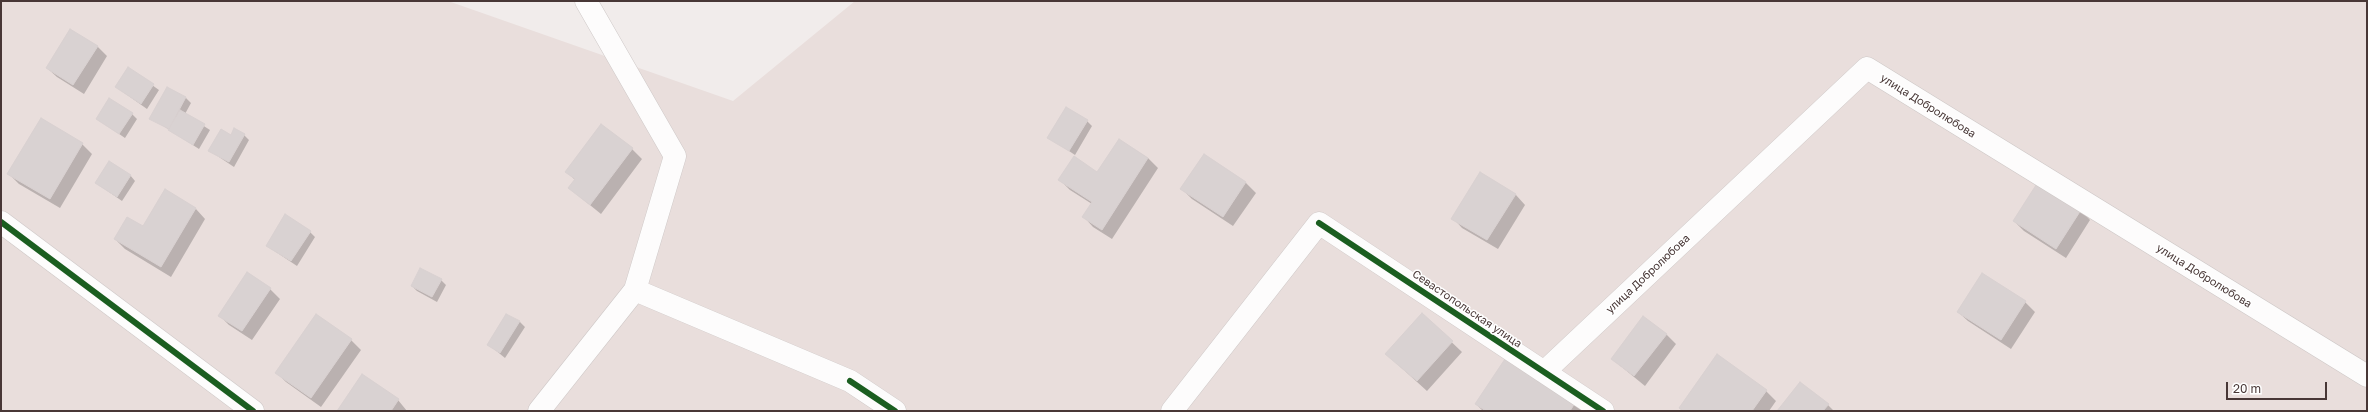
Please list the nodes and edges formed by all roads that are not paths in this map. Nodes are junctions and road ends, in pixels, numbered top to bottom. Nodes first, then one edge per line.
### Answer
1 (586, 1) edge
2 (1, 222) edge
3 (635, 290) junction
4 (1544, 372) junction
5 (2367, 376) edge
6 (253, 411) edge
7 (539, 411) edge
8 (895, 411) edge
9 (1172, 411) edge
10 (1603, 411) edge

1 - 3 street
2 - 6 street
3 - 7 street
3 - 8 street
4 - 5 street, улица Добролюбова
4 - 9 street, Севастопольская улица
4 - 10 street, Севастопольская улица

